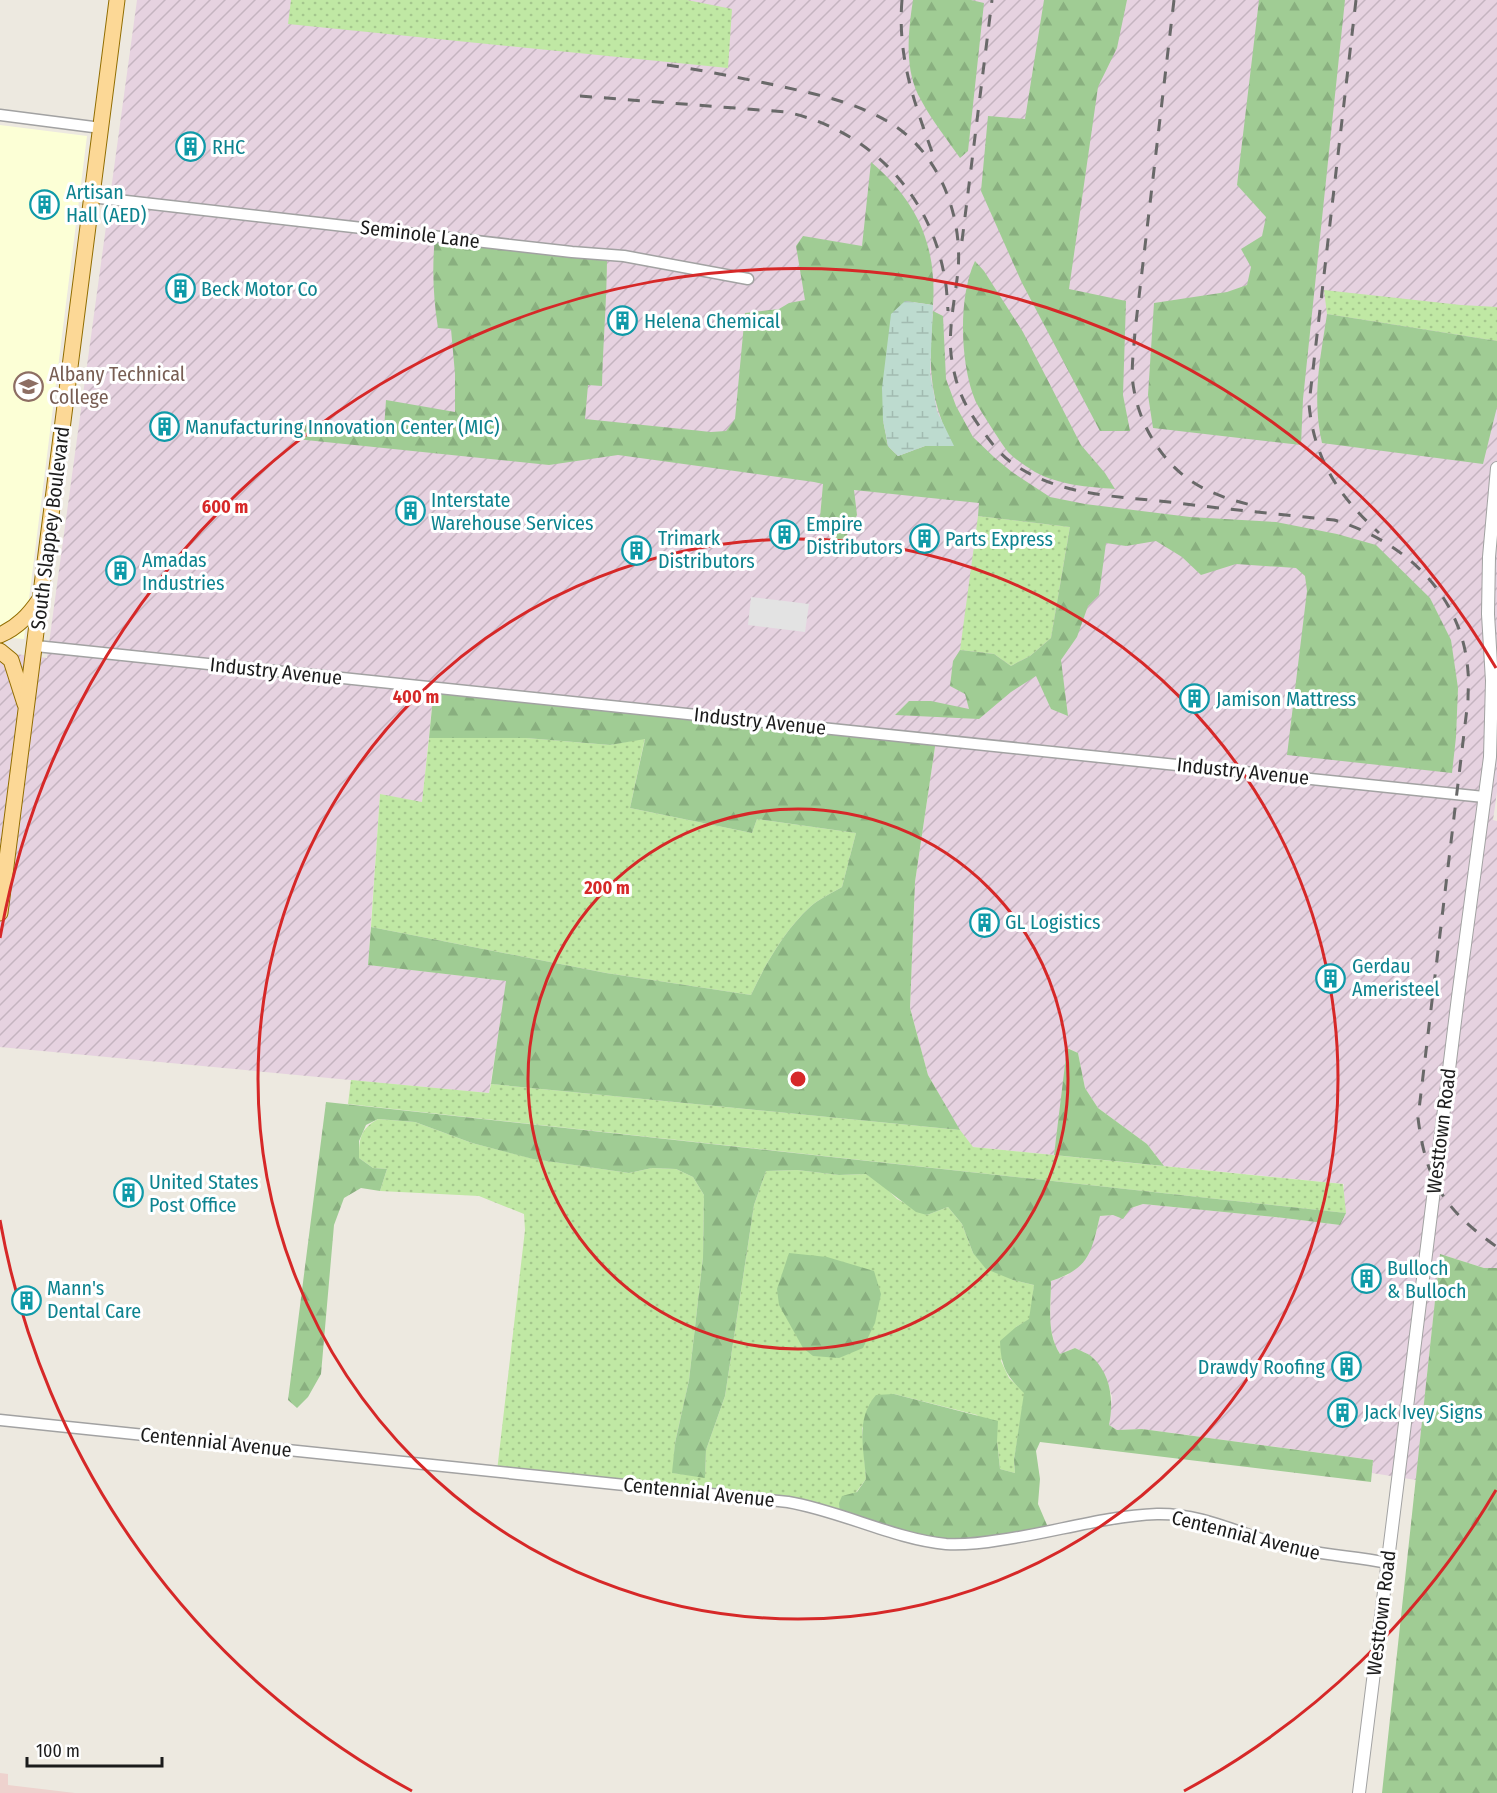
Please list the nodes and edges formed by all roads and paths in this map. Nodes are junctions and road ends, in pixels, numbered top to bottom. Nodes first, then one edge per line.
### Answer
1 (117, 0) edge
2 (0, 116) edge
3 (101, 128) junction
4 (91, 197) junction
5 (748, 279) dead end
6 (1497, 468) edge
7 (42, 596) junction
8 (0, 635) edge
9 (36, 646) junction
10 (0, 651) edge
11 (27, 712) junction
12 (1484, 797) junction
13 (0, 913) edge
14 (0, 1420) edge
15 (1388, 1563) junction
16 (1359, 1793) edge

1 - 3 main road, South Slappey Boulevard
2 - 3 street
3 - 4 main road, South Slappey Boulevard
4 - 5 street, Seminole Lane
4 - 7 main road, South Slappey Boulevard
6 - 12 street, Westtown Road
7 - 8 main road
7 - 9 main road, South Slappey Boulevard
9 - 11 main road, South Slappey Boulevard
9 - 12 street, Industry Avenue
10 - 11 main road
11 - 13 main road, South Slappey Boulevard
12 - 15 street, Westtown Road
14 - 15 street, Centennial Avenue
15 - 16 street, Westtown Road

